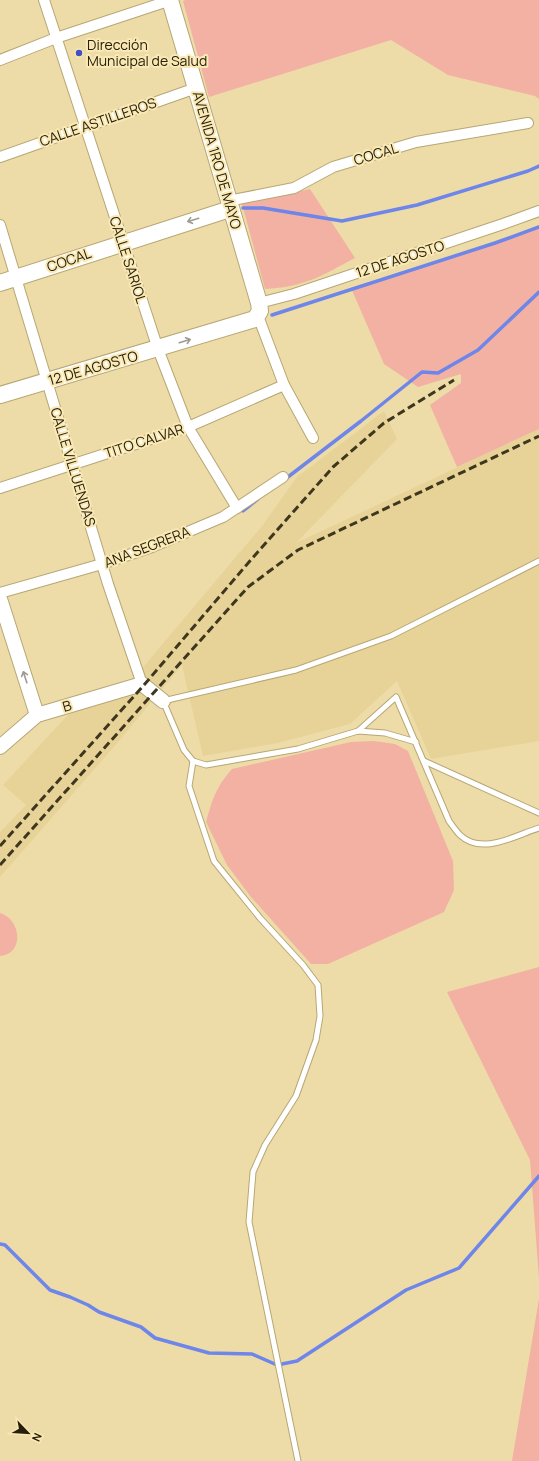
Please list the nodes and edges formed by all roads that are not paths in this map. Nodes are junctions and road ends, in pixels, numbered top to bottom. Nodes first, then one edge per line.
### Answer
1 (44, 0) edge
2 (170, 0) edge
3 (56, 38) junction
4 (0, 60) edge
5 (196, 88) junction
6 (528, 123) dead end
7 (84, 126) junction
8 (0, 157) edge
9 (229, 205) junction
10 (539, 210) edge
11 (0, 225) edge
12 (123, 242) junction
13 (16, 278) junction
14 (0, 283) edge
15 (257, 313) junction
16 (158, 349) junction
17 (47, 381) junction
18 (284, 385) junction
19 (0, 395) edge
20 (188, 427) junction
21 (313, 438) dead end
22 (72, 465) junction
23 (283, 477) dead end
24 (0, 488) edge
25 (237, 508) junction
26 (539, 561) edge
27 (102, 564) junction
28 (0, 593) edge
29 (0, 599) edge
30 (143, 685) junction
31 (163, 701) junction
32 (37, 715) junction
33 (358, 731) junction
34 (416, 742) junction
35 (0, 747) edge
36 (193, 761) junction
37 (424, 761) junction
38 (539, 813) edge
39 (539, 828) edge
40 (298, 1461) edge

1 - 3 street, CALLE SARIOL
2 - 3 street
2 - 5 main road, AVENIDA 1RO DE MAYO
3 - 4 street
3 - 7 street, CALLE SARIOL
5 - 7 street, CALLE ASTILLEROS
5 - 9 main road, AVENIDA 1RO DE MAYO
6 - 9 street, COCAL
7 - 8 street, CALLE ASTILLEROS
7 - 12 street, CALLE SARIOL
9 -> 12 main road, COCAL
9 - 15 main road, AVENIDA 1RO DE MAYO
10 - 15 street, 12 DE AGOSTO
11 - 13 street, CALLE VILLUENDAS
12 - 13 main road, COCAL
12 - 16 street, CALLE SARIOL
13 - 14 main road, COCAL
13 - 17 street, CALLE VILLUENDAS
16 -> 15 main road, 12 DE AGOSTO
15 - 18 street
16 - 17 main road, 12 DE AGOSTO
16 - 20 street, CALLE SARIOL
17 - 19 main road, 12 DE AGOSTO
17 - 22 street, CALLE VILLUENDAS
18 - 20 street, TITO CALVAR
18 - 21 street
20 - 22 street, TITO CALVAR
20 - 25 street, CALLE SARIOL
22 - 24 street, TITO CALVAR
22 - 27 street, CALLE VILLUENDAS
23 - 25 street, ANA SEGRERA
25 - 27 street, ANA SEGRERA
26 - 31 lane
27 - 28 street, ANA SEGRERA
27 - 30 street, CALLE VILLUENDAS
32 -> 29 street
30 - 31 street
30 - 32 street, B
31 - 36 lane
32 - 35 street, B
33 - 34 lane
33 - 34 lane
33 - 36 lane
34 - 37 lane
36 - 40 lane
37 - 38 lane
37 - 39 lane

